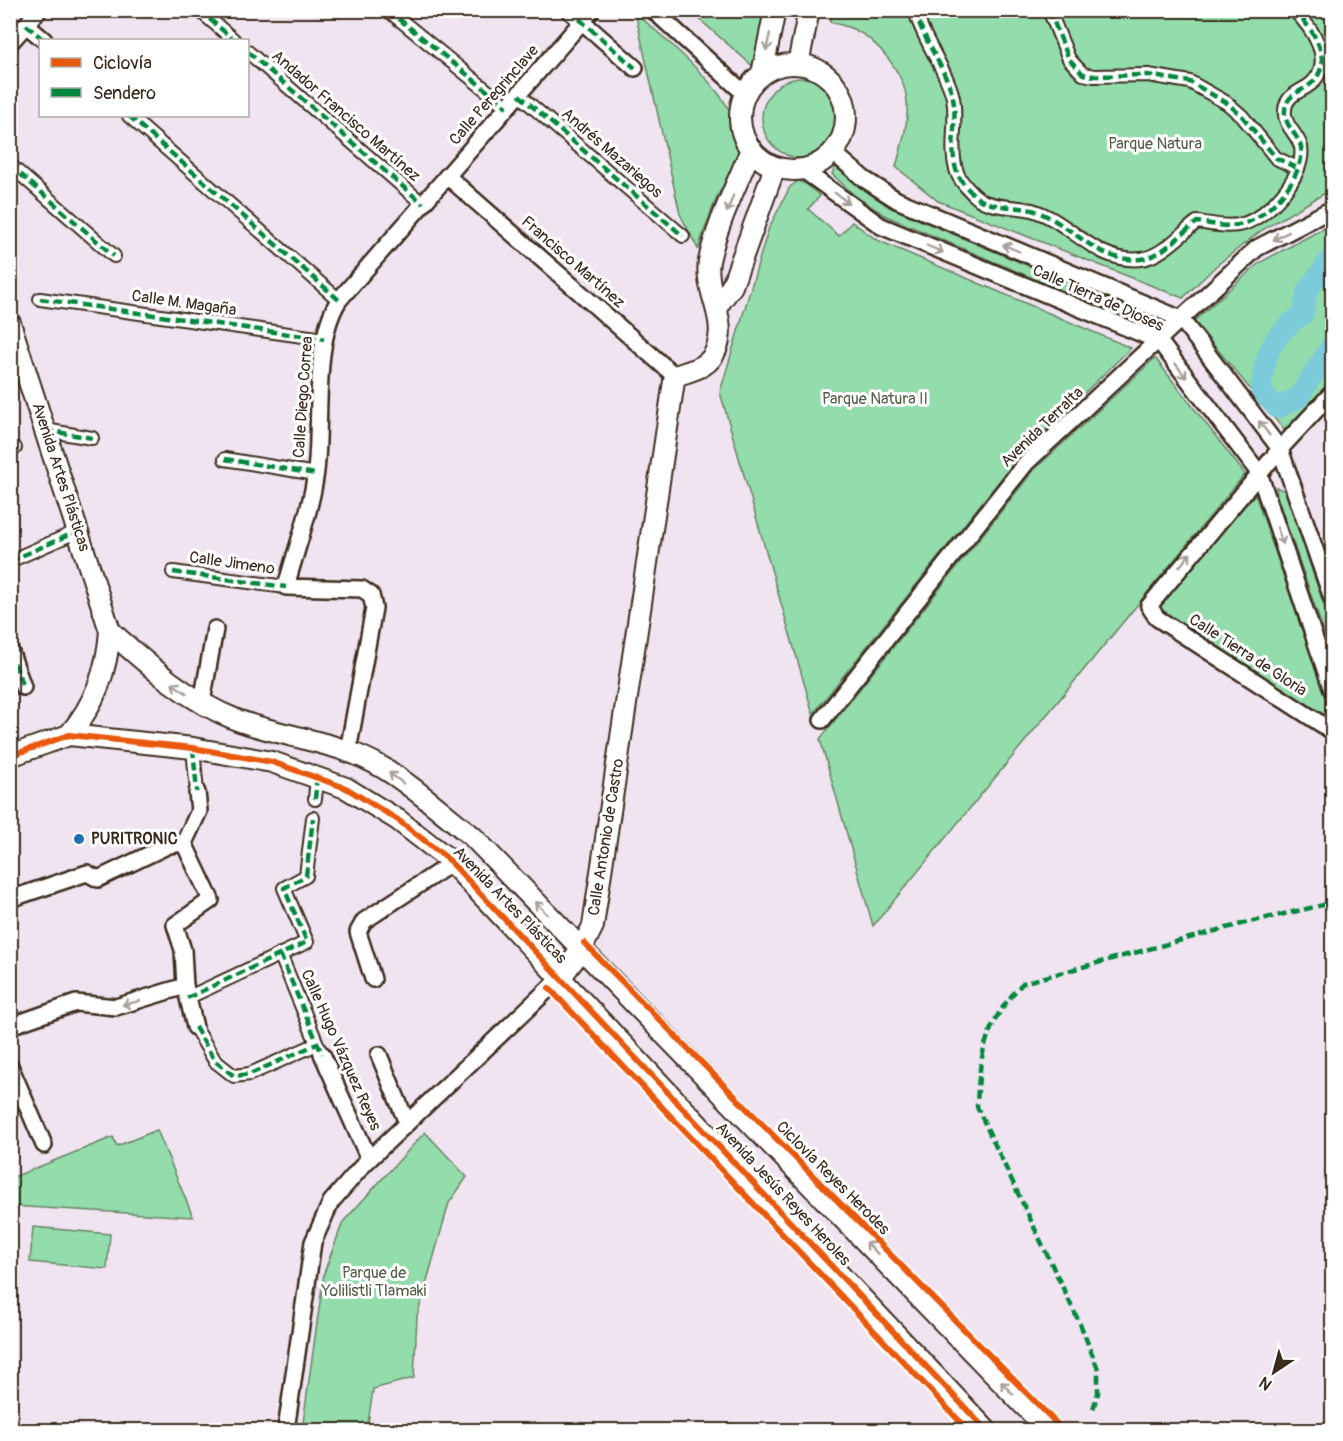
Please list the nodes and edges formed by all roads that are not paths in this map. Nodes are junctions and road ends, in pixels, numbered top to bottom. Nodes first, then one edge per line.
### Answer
1 (39, 10) edge
2 (199, 10) edge
3 (388, 10) edge
4 (569, 10) edge
5 (653, 10) edge
6 (775, 10) edge
7 (809, 10) edge
8 (915, 10) edge
9 (1049, 10) edge
10 (1294, 10) edge
11 (587, 16) edge
12 (26, 25) junction
13 (43, 39) edge
14 (233, 39) edge
15 (10, 43) edge
16 (249, 53) edge
17 (798, 64) junction
18 (635, 69) dead end
19 (762, 74) junction
20 (745, 94) junction
21 (519, 95) junction
22 (507, 107) junction
23 (130, 117) edge
24 (751, 149) junction
25 (834, 153) junction
26 (10, 165) edge
27 (775, 167) junction
28 (1297, 168) junction
29 (803, 170) junction
30 (447, 176) junction
31 (423, 204) junction
32 (1332, 209) edge
33 (683, 236) dead end
34 (114, 256) dead end
35 (40, 298) dead end
36 (339, 300) junction
37 (718, 305) junction
38 (1181, 319) junction
39 (10, 323) edge
40 (324, 339) junction
41 (1159, 341) junction
42 (675, 376) junction
43 (1332, 393) edge
44 (45, 430) junction
45 (92, 438) dead end
46 (1280, 448) junction
47 (225, 459) dead end
48 (1259, 473) junction
49 (316, 474) junction
50 (78, 531) junction
51 (10, 561) edge
52 (173, 572) dead end
53 (286, 587) junction
54 (1332, 598) edge
55 (215, 629) dead end
56 (110, 631) junction
57 (10, 650) edge
58 (23, 687) dead end
59 (1332, 690) edge
60 (202, 702) junction
61 (822, 720) dead end
62 (1332, 731) edge
63 (69, 735) junction
64 (193, 748) junction
65 (348, 751) junction
66 (10, 756) edge
67 (317, 776) junction
68 (197, 792) joint
69 (315, 799) dead end
70 (313, 818) dead end
71 (184, 843) junction
72 (452, 863) junction
73 (10, 899) edge
74 (581, 950) junction
75 (280, 954) junction
76 (561, 977) junction
77 (373, 979) dead end
78 (186, 992) junction
79 (10, 1026) edge
80 (195, 1027) joint
81 (319, 1049) junction
82 (379, 1055) dead end
83 (10, 1066) edge
84 (407, 1124) junction
85 (44, 1145) dead end
86 (369, 1159) junction
87 (286, 1431) edge
88 (987, 1431) edge
89 (1048, 1431) edge

1 - 12 street
2 - 14 street
3 - 22 street
4 - 11 street
5 - 20 street
6 -> 19 street
7 - 17 street
8 - 28 street
9 - 28 street
10 - 28 street
11 - 18 street
11 - 21 street, Calle Peregrinclave
12 - 13 street
12 - 15 street
16 - 31 street, Andador Francisco Martínez
17 - 19 street
17 - 25 street
19 - 20 street
20 - 24 street
21 - 22 street, Calle Peregrinclave
21 - 33 street, Andrés Mazariegos
22 - 30 street, Calle Peregrinclave
23 - 36 street
24 - 27 street
24 -> 37 street
25 - 29 street
38 -> 25 street, Calle Tierra de Dioses
26 - 34 street
27 - 29 street
27 - 37 street
29 -> 41 street, Calle Tierra de Dioses
30 - 31 street, Calle Diego Correa
30 - 42 street, Francisco Martínez
31 - 36 street, Calle Diego Correa
32 -> 38 street, Avenida Terralta
35 - 40 street, Calle M. Magaña
36 - 40 street, Calle Diego Correa
37 - 42 street
38 - 41 street, Avenida Terralta
46 -> 38 street, Calle Tierra de Dioses
39 - 44 street, Avenida Artes Plásticas
40 - 49 street, Calle Diego Correa
41 -> 48 street, Calle Tierra de Dioses
41 - 61 street, Avenida Terralta
42 - 74 street, Calle Antonio de Castro
43 - 46 street
44 - 45 street
44 - 50 street, Avenida Artes Plásticas
46 - 48 street
46 - 54 street, Calle Tierra de Dioses
47 - 49 street
48 -> 59 street, Calle Tierra de Dioses
62 -> 48 street, Calle Tierra de Gloria
49 - 53 street, Calle Diego Correa
50 - 51 street
50 - 56 street, Avenida Artes Plásticas
52 - 53 street, Calle Jimeno
53 - 65 street
55 - 60 street
60 -> 56 street, Avenida Artes Plásticas
56 - 63 street, Avenida Artes Plásticas
57 - 58 street
60 - 65 street, Avenida Artes Plásticas
63 - 64 street, Avenida Artes Plásticas
63 - 66 street
64 - 67 street, Avenida Artes Plásticas
64 - 68 street
74 -> 65 street, Avenida Artes Plásticas
67 - 69 street
67 - 72 street, Avenida Artes Plásticas
68 - 71 street
70 - 75 street
71 - 73 street
71 - 78 street
72 - 76 street, Avenida Artes Plásticas
72 - 77 street
74 - 76 street, Calle Antonio de Castro
89 -> 74 street, Avenida Jesús Reyes Heroles
75 - 78 street
75 - 81 street, Calle Hugo Vázquez Reyes
76 - 84 street, Calle Antonio de Castro
76 - 88 street, Avenida Jesús Reyes Heroles
78 -> 79 street
78 - 80 street
80 - 81 street
81 - 86 street, Calle Hugo Vázquez Reyes
82 - 84 street
83 - 85 street
84 - 86 street, Calle Antonio de Castro
86 - 87 street, Calle Antonio de Castro

